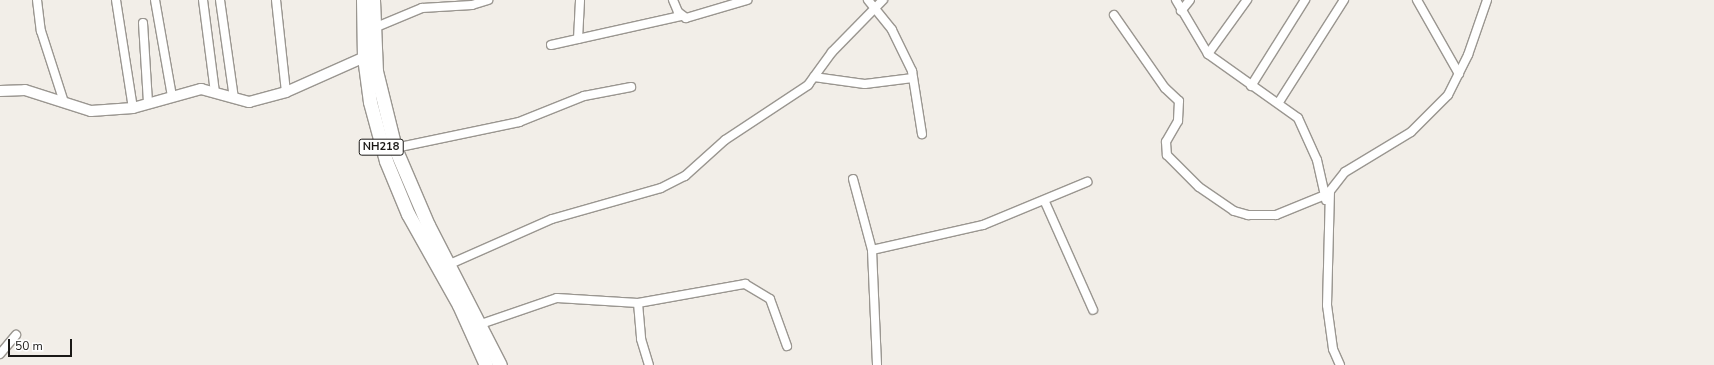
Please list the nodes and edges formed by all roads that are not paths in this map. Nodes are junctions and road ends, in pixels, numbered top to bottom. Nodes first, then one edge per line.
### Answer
1 (38, 0) edge
2 (116, 0) edge
3 (155, 0) edge
4 (203, 0) edge
5 (220, 0) edge
6 (276, 0) edge
7 (362, 0) edge
8 (373, 0) edge
9 (488, 0) edge
10 (580, 0) edge
11 (673, 0) edge
12 (747, 0) edge
13 (868, 0) edge
14 (883, 0) edge
15 (1176, 0) edge
16 (1190, 0) edge
17 (1247, 0) edge
18 (1305, 0) edge
19 (1344, 0) edge
20 (1417, 0) edge
21 (1487, 0) edge
22 (874, 8) junction
23 (1181, 11) junction
24 (1114, 15) dead end
25 (681, 16) junction
26 (143, 23) dead end
27 (374, 28) junction
28 (578, 39) junction
29 (551, 45) dead end
30 (1208, 54) junction
31 (369, 55) junction
32 (1459, 74) junction
33 (814, 77) junction
34 (913, 78) junction
35 (1251, 86) junction
36 (631, 87) dead end
37 (0, 91) edge
38 (215, 92) junction
39 (286, 92) junction
40 (172, 96) junction
41 (234, 98) junction
42 (64, 102) junction
43 (1279, 102) junction
44 (148, 103) junction
45 (133, 108) junction
46 (922, 134) dead end
47 (395, 148) junction
48 (853, 179) dead end
49 (1087, 182) dead end
50 (1325, 195) junction
51 (1045, 202) junction
52 (1328, 211) junction
53 (872, 250) junction
54 (450, 264) junction
55 (452, 280) junction
56 (464, 303) junction
57 (638, 303) junction
58 (1093, 310) dead end
59 (481, 324) junction
60 (16, 335) dead end
61 (786, 346) dead end
62 (0, 354) edge
63 (486, 365) edge
64 (500, 365) edge
65 (650, 365) edge
66 (877, 365) edge
67 (1340, 365) edge

1 - 42 street
2 - 45 street
3 - 40 street
4 - 38 street
5 - 41 street
6 - 39 street
7 - 31 highway, NH218
8 - 27 highway, NH218
9 - 27 street
10 - 28 street
11 - 25 street
12 - 25 street
13 - 22 street
14 - 22 street
15 - 23 street
16 - 23 street
17 - 30 street
18 - 35 street
19 - 43 street
20 - 32 street
21 - 32 street
22 - 33 street
22 - 34 street
23 - 30 street
24 - 50 street
25 - 28 street
26 - 44 street
27 - 31 highway, NH218
28 - 29 street
30 - 35 street
31 - 39 street
31 - 47 highway, NH218
31 - 55 highway, NH218
32 - 52 street
33 - 34 street
33 - 54 street
34 - 46 street
35 - 43 street
36 - 47 street
37 - 42 street
38 - 40 street
38 - 41 street
39 - 41 street
40 - 44 street
42 - 45 street
43 - 50 street
44 - 45 street
47 - 54 highway, NH218
48 - 53 street
49 - 51 street
50 - 52 street
51 - 53 street
51 - 58 street
52 - 67 street
53 - 66 street
54 - 55 highway, NH218
55 - 56 highway, NH218
56 - 59 highway, NH218
56 - 63 highway, NH218
57 - 59 street
57 - 61 street
57 - 65 street
59 - 64 highway, NH218
60 - 62 street

